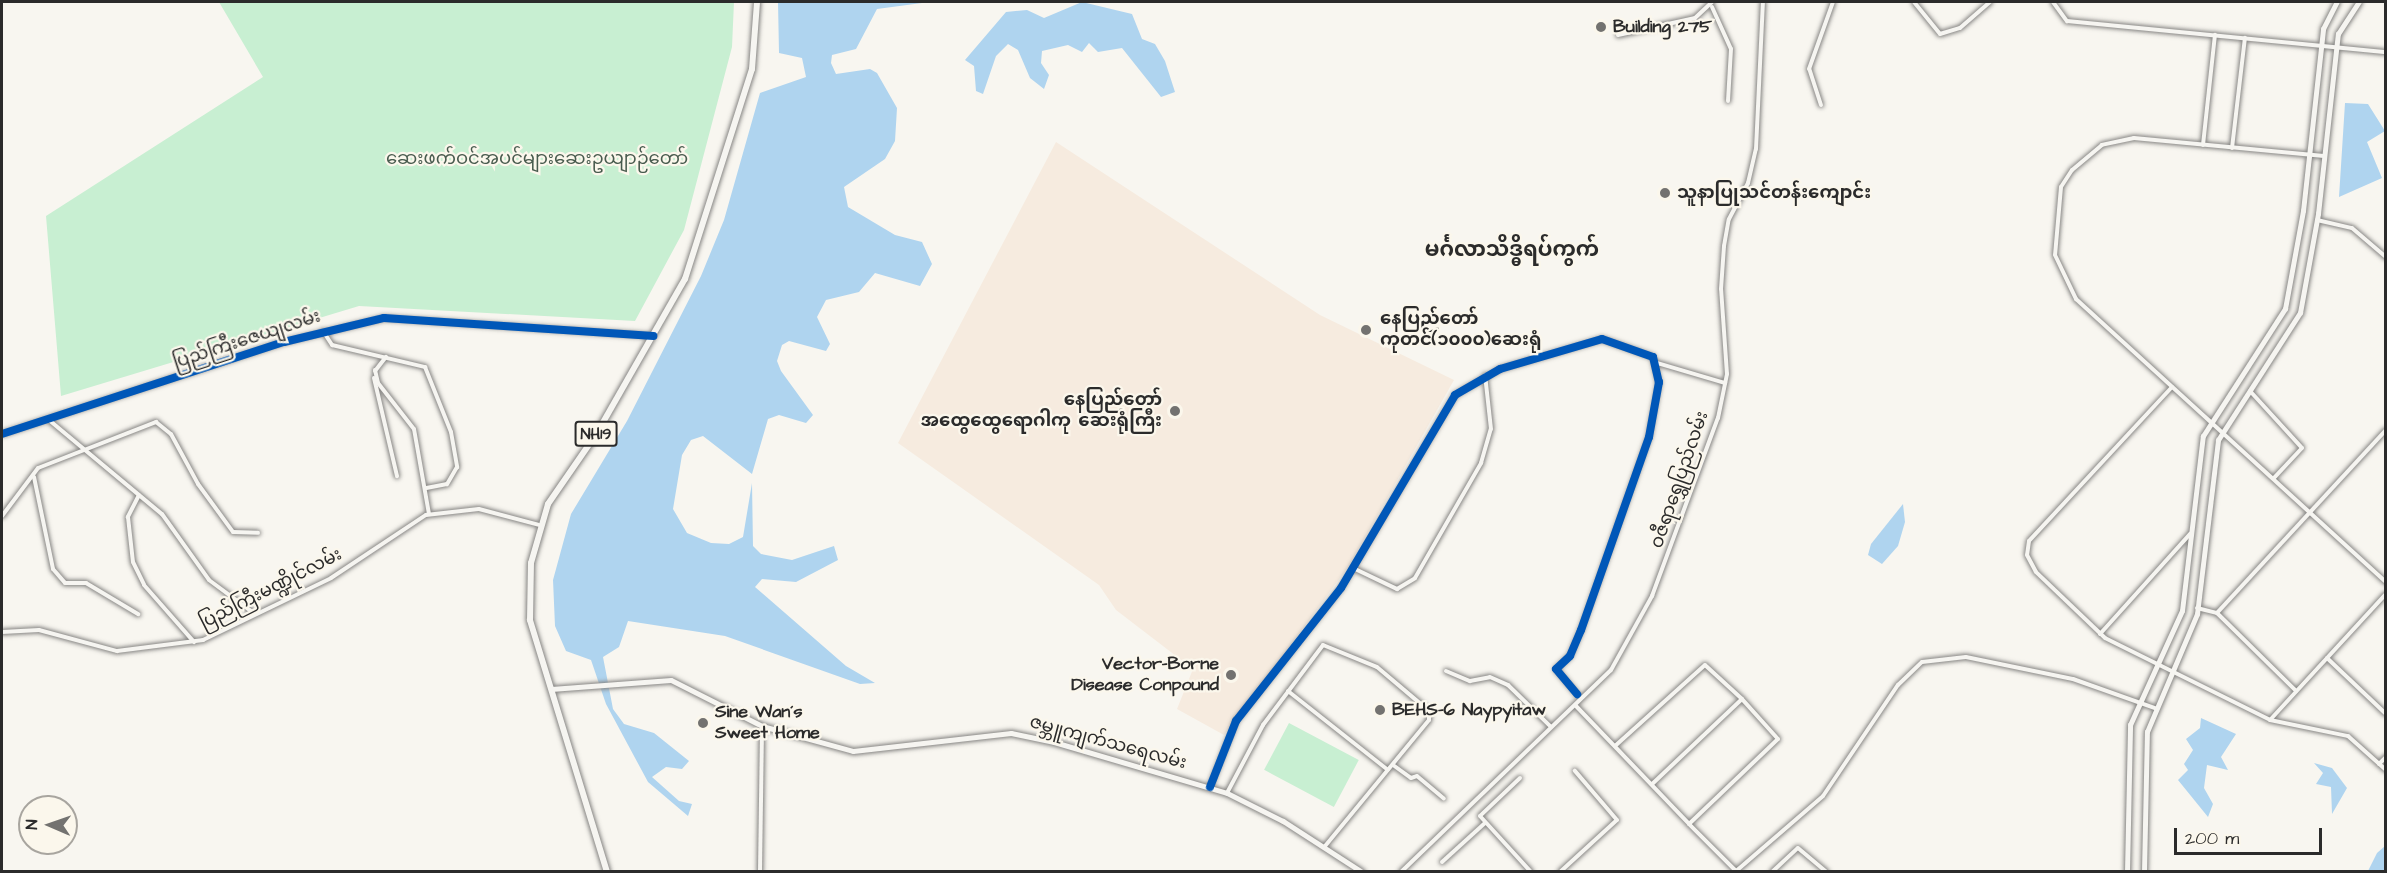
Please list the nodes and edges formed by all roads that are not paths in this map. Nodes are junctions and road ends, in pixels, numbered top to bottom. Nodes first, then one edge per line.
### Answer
1 (757, 2) edge
2 (1763, 2) edge
3 (1833, 2) edge
4 (1914, 2) edge
5 (1990, 2) edge
6 (2053, 2) edge
7 (2337, 2) edge
8 (2359, 2) edge
9 (1712, 4) edge
10 (1618, 35) dead end
11 (2215, 35) junction
12 (2245, 38) junction
13 (2320, 46) junction
14 (2335, 47) junction
15 (2385, 52) edge
16 (1728, 101) dead end
17 (1821, 105) dead end
18 (2203, 145) junction
19 (2232, 148) junction
20 (2308, 155) junction
21 (2324, 156) junction
22 (2317, 220) junction
23 (2385, 257) edge
24 (323, 331) junction
25 (653, 336) junction
26 (386, 357) junction
27 (1657, 363) junction
28 (375, 370) junction
29 (1485, 375) junction
30 (1725, 383) junction
31 (2172, 387) junction
32 (2250, 391) junction
33 (49, 420) junction
34 (2209, 421) junction
35 (2385, 430) edge
36 (2221, 431) junction
37 (2, 434) edge
38 (84, 451) junction
39 (33, 476) junction
40 (397, 476) dead end
41 (2274, 478) junction
42 (426, 488) junction
43 (139, 495) junction
44 (2311, 512) junction
45 (429, 514) junction
46 (2, 516) edge
47 (539, 525) junction
48 (258, 533) dead end
49 (2190, 534) junction
50 (1353, 568) junction
51 (2385, 582) edge
52 (2385, 594) edge
53 (2198, 608) junction
54 (138, 614) dead end
55 (255, 614) junction
56 (2217, 614) junction
57 (2, 632) edge
58 (2100, 634) junction
59 (194, 642) junction
60 (2327, 658) junction
61 (2156, 664) junction
62 (1446, 671) dead end
63 (2170, 671) junction
64 (551, 690) junction
65 (1287, 691) junction
66 (2296, 691) junction
67 (1577, 694) dead end
68 (1742, 699) junction
69 (2138, 702) junction
70 (1576, 705) junction
71 (2155, 708) junction
72 (2385, 714) edge
73 (2270, 720) junction
74 (762, 726) junction
75 (1551, 727) junction
76 (1615, 746) junction
77 (2385, 757) edge
78 (2379, 764) junction
79 (1393, 765) junction
80 (1388, 770) junction
81 (2385, 770) edge
82 (1575, 771) dead end
83 (1520, 778) dead end
84 (1652, 784) junction
85 (1210, 787) junction
86 (1227, 793) junction
87 (1444, 800) dead end
88 (1485, 823) junction
89 (1689, 824) junction
90 (1325, 846) junction
91 (1442, 862) dead end
92 (1736, 871) edge
93 (607, 872) edge
94 (760, 872) edge
95 (1362, 872) edge
96 (1401, 872) edge
97 (1531, 872) edge
98 (1560, 872) edge
99 (1772, 872) edge
100 (1827, 872) edge
101 (2127, 872) edge
102 (2144, 872) edge

1 - 25 highway, NH19
2 - 30 street, ဝဇီရာရွှေပြည်လမ်း
3 - 17 street
4 - 5 street
6 - 11 street
7 - 13 street
8 - 14 street
9 - 10 street
9 - 16 street
11 - 12 street
11 - 18 street
12 - 13 street
12 - 19 street
13 - 14 street
13 - 20 street
14 - 15 street
14 - 21 street
18 - 19 street
18 - 31 street
19 - 20 street
20 - 21 street
20 - 34 street
21 - 22 street
22 - 23 street
22 - 32 street
24 - 25 street, ပြည်ကြီးဇေယျလမ်း
24 - 26 street
24 - 33 street, ပြည်ကြီးဇေယျလမ်း
25 - 47 highway, NH19
26 - 28 street
26 - 42 street
27 - 29 street
27 - 30 street
27 - 67 street
28 - 40 street
28 - 42 street
29 - 50 street
29 - 50 street
30 - 70 street, ဝဇီရာရွှေပြည်လမ်း
31 - 34 street
31 - 58 street
32 - 36 street
32 - 41 street
33 - 37 street, ပြည်ကြီးဇေယျလမ်း
33 - 38 street
34 - 36 street
34 - 49 street
35 - 44 street
36 - 41 street
36 - 53 street
38 - 39 street
38 - 43 street
38 - 48 street
39 - 46 street
39 - 54 street
41 - 44 street
42 - 45 street
43 - 55 street
43 - 59 street
44 - 51 street
44 - 56 street
45 - 47 street, ပြည်ကြီးမဏ္ဍိုင်လမ်း
45 - 55 street, ပြည်ကြီးမဏ္ဍိုင်လမ်း
47 - 64 highway, NH19
49 - 58 street
49 - 61 street
50 - 85 street
52 - 60 street
53 - 56 street
53 - 63 street
55 - 59 street, ပြည်ကြီးမဏ္ဍိုင်လမ်း
56 - 66 street
57 - 59 street, ပြည်ကြီးမဏ္ဍိုင်လမ်း
58 - 61 street
60 - 66 street
60 - 72 street
61 - 63 street
61 - 69 street
62 - 75 street
63 - 71 street
63 - 73 street
64 - 74 main road, ဇမ္ဘူကျက်သရေလမ်း
64 - 93 highway, NH19
65 - 79 street
65 - 80 street
65 - 86 street
66 - 73 street
68 - 76 street
68 - 84 street
68 - 89 street
69 - 71 street
69 - 92 street
69 - 101 street
70 - 75 street, ဝဇီရာရွှေပြည်လမ်း
70 - 76 street
71 - 102 street
73 - 78 street
74 - 85 main road, ဇမ္ဘူကျက်သရေလမ်း
74 - 94 street
75 - 96 street, ဝဇီရာရွှေပြည်လမ်း
76 - 84 street
77 - 78 street
78 - 81 street
79 - 80 street
79 - 87 street
80 - 90 street
82 - 98 street
83 - 88 street
84 - 89 street
85 - 86 main road, ဇမ္ဘူကျက်သရေလမ်း
86 - 90 main road, ဇမ္ဘူကျက်သရေလမ်း
88 - 91 street
88 - 97 street
89 - 92 street
90 - 95 main road, ဇမ္ဘူကျက်သရေလမ်း
99 - 100 street

